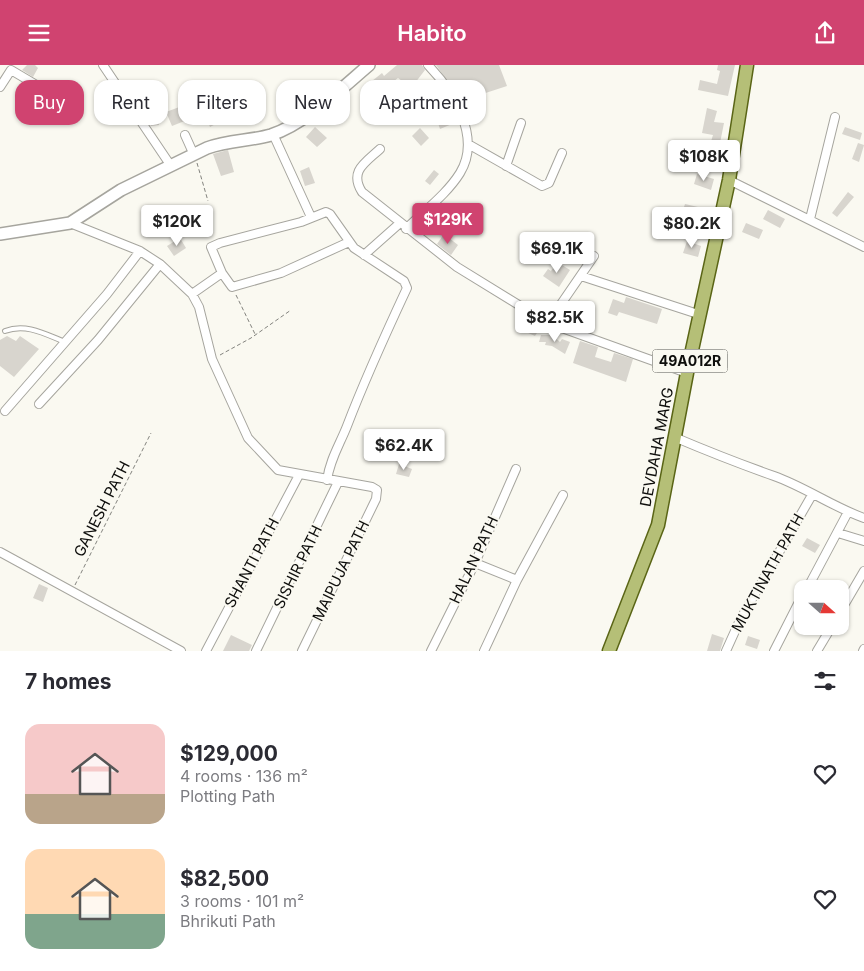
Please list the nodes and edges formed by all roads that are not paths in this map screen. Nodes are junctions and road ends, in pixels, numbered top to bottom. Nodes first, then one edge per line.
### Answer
1 (103, 65) edge
2 (369, 65) edge
3 (428, 65) edge
4 (747, 65) edge
5 (12, 68) edge
6 (30, 80) edge
7 (0, 87) edge
8 (835, 117) dead end
9 (521, 123) dead end
10 (273, 134) junction
11 (185, 135) dead end
12 (468, 144) junction
13 (380, 149) dead end
14 (562, 153) dead end
15 (194, 155) junction
16 (171, 166) junction
17 (506, 166) junction
18 (730, 180) junction
19 (311, 217) junction
20 (810, 219) junction
21 (70, 223) junction
22 (403, 226) junction
23 (0, 234) edge
24 (349, 242) junction
25 (864, 247) edge
26 (140, 251) junction
27 (364, 255) junction
28 (594, 256) dead end
29 (160, 264) junction
30 (222, 273) junction
31 (581, 276) junction
32 (192, 294) junction
33 (700, 315) junction
34 (548, 323) junction
35 (5, 331) dead end
36 (65, 342) junction
37 (687, 373) junction
38 (39, 405) dead end
39 (5, 411) dead end
40 (674, 437) junction
41 (516, 469) dead end
42 (299, 475) junction
43 (327, 480) junction
44 (338, 482) junction
45 (563, 495) dead end
46 (812, 495) junction
47 (848, 512) junction
48 (864, 517) edge
49 (838, 533) junction
50 (864, 541) edge
51 (0, 552) edge
52 (475, 563) junction
53 (864, 571) edge
54 (517, 579) junction
55 (812, 580) edge
56 (849, 597) edge
57 (794, 612) edge
58 (827, 635) edge
59 (180, 651) edge
60 (206, 651) edge
61 (256, 651) edge
62 (302, 651) edge
63 (431, 651) edge
64 (484, 651) edge
65 (609, 651) edge
66 (726, 651) edge
67 (775, 651) edge
68 (817, 651) edge

1 - 16 street
2 - 10 street
3 - 12 street
4 - 18 main road, DEVDAHA MARG / 49A012R
5 - 6 street
5 - 7 street
8 - 20 street
9 - 17 street
10 - 15 street
10 - 19 street
11 - 15 street
12 - 17 street
12 - 22 street
13 - 22 street
14 - 17 street
15 - 16 street
16 - 21 street
18 - 20 street
18 - 33 main road, DEVDAHA MARG / 49A012R
19 - 24 street
19 - 30 street
20 - 25 street
21 - 23 street
21 - 26 street
22 - 27 street
22 - 34 street
24 - 27 street
24 - 30 street
26 - 29 street
26 - 36 street
27 - 43 street
28 - 31 street
29 - 32 street
29 - 38 street
30 - 32 street
31 - 33 street
31 - 34 street
32 - 42 street
33 - 37 main road, DEVDAHA MARG / 49A012R
34 - 37 street
35 - 36 lane
36 - 39 street
37 - 40 main road, DEVDAHA MARG / 49A012R
40 - 46 street
40 - 65 main road, DEVDAHA MARG / 49A012R
41 - 52 street, HALAN PATH
42 - 43 street
42 - 60 street, SHANTI PATH
43 - 44 street
44 - 61 street, SISHIR PATH
44 - 62 street, MAIPUJA PATH
45 - 54 street
46 - 47 street
46 - 66 street, MUKTINATH PATH
47 - 48 street
47 - 49 street
49 - 50 street
49 - 55 street
51 - 59 street
52 - 54 street
52 - 63 street, HALAN PATH
53 - 56 street
54 - 64 street
57 - 67 street
58 - 68 street

